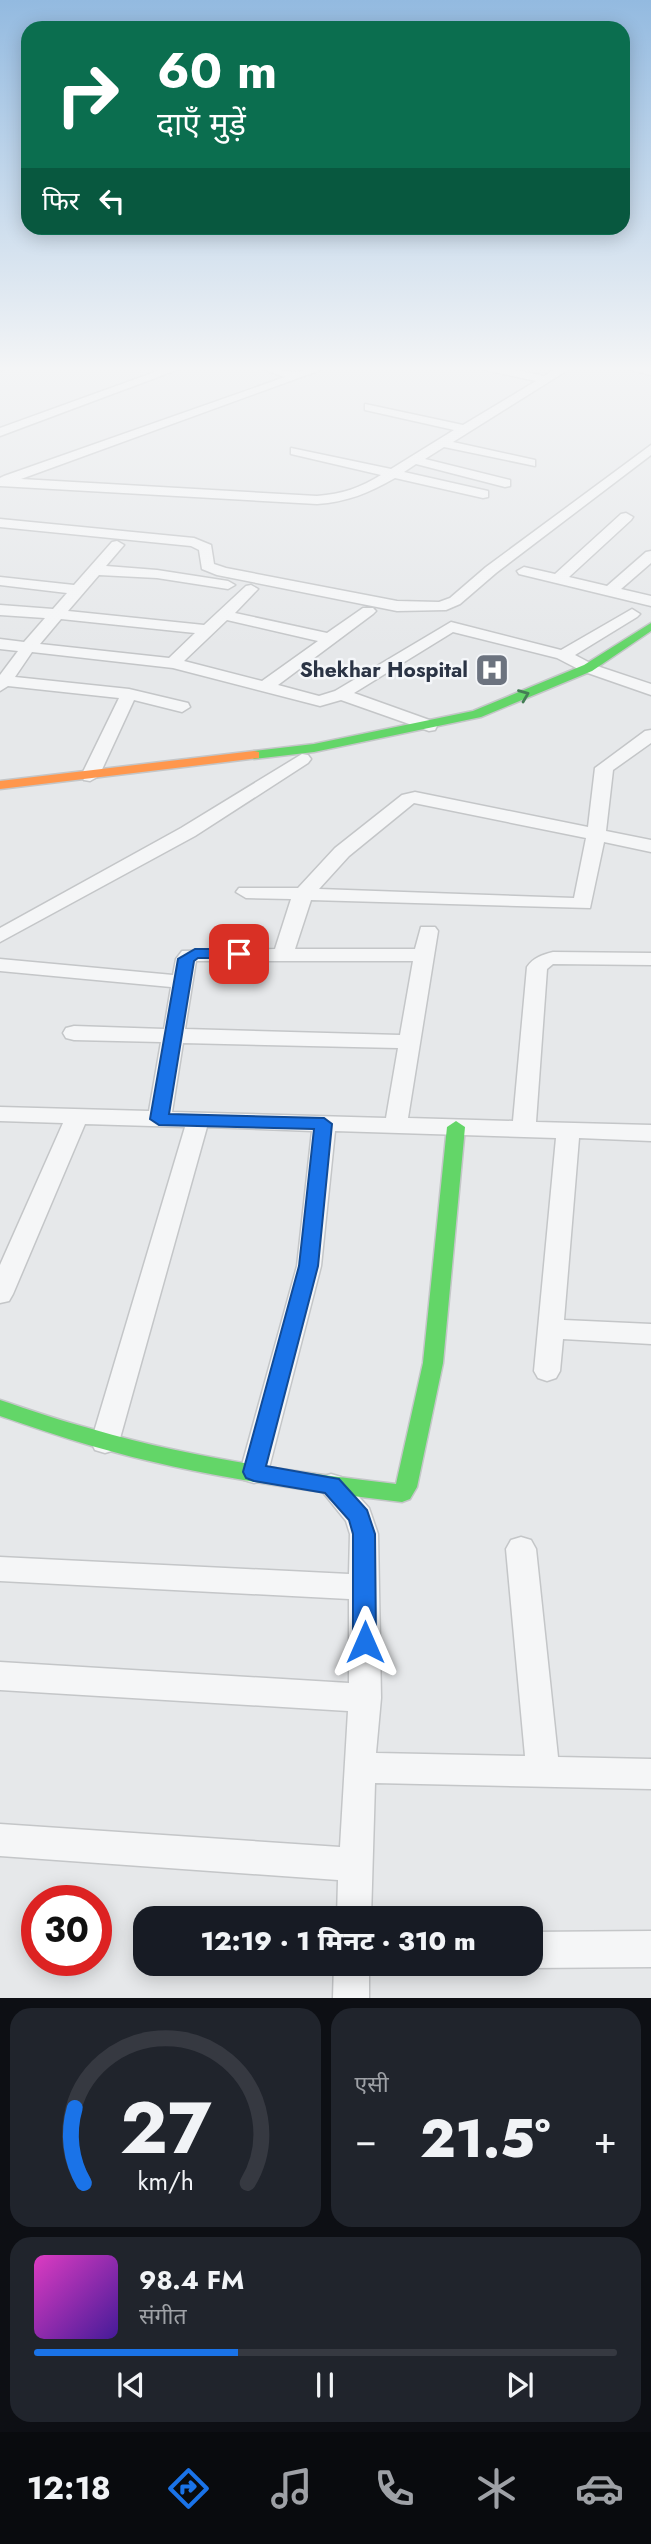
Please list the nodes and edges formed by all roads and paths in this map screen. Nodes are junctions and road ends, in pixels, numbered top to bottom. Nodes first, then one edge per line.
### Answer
1 (58, 461) edge
2 (342, 461) edge
3 (412, 461) edge
4 (419, 461) edge
5 (522, 461) edge
6 (635, 461) edge
7 (530, 463) dead end
8 (394, 473) junction
9 (505, 483) dead end
10 (483, 494) dead end
11 (626, 517) dead end
12 (0, 523) edge
13 (117, 545) dead end
14 (651, 555) edge
15 (95, 570) junction
16 (524, 571) dead end
17 (558, 579) junction
18 (0, 581) edge
19 (251, 589) junction
20 (78, 590) junction
21 (610, 592) junction
22 (651, 600) edge
23 (0, 610) edge
24 (368, 611) junction
25 (57, 614) junction
26 (632, 614) dead end
27 (224, 615) junction
28 (651, 625) edge
29 (451, 627) junction
30 (208, 630) junction
31 (331, 639) junction
32 (651, 642) edge
33 (0, 644) edge
34 (29, 646) junction
35 (563, 655) junction
36 (173, 663) junction
37 (595, 671) junction
38 (2, 684) edge
39 (266, 685) junction
40 (651, 690) edge
41 (129, 694) junction
42 (341, 694) junction
43 (182, 707) dead end
44 (429, 726) junction
45 (651, 734) edge
46 (302, 759) junction
47 (90, 776) junction
48 (0, 785) edge
49 (0, 795) edge
50 (596, 836) junction
51 (651, 846) edge
52 (246, 892) dead end
53 (303, 894) junction
54 (428, 931) dead end
55 (1, 935) edge
56 (283, 954) junction
57 (424, 955) junction
58 (651, 959) edge
59 (0, 965) edge
60 (182, 982) junction
61 (74, 1033) dead end
62 (173, 1037) junction
63 (409, 1042) junction
64 (0, 1114) edge
65 (76, 1116) junction
66 (159, 1119) junction
67 (198, 1120) junction
68 (324, 1124) junction
69 (396, 1125) junction
70 (456, 1127) junction
71 (524, 1129) junction
72 (568, 1130) junction
73 (651, 1133) edge
74 (0, 1294) edge
75 (550, 1329) junction
76 (651, 1334) edge
77 (547, 1371) dead end
78 (0, 1408) edge
79 (105, 1442) junction
80 (254, 1472) junction
81 (331, 1485) junction
82 (521, 1549) dead end
83 (0, 1569) edge
84 (364, 1587) junction
85 (0, 1676) edge
86 (365, 1698) junction
87 (359, 1769) junction
88 (543, 1772) junction
89 (651, 1774) edge
90 (0, 1840) edge
91 (356, 1864) junction
92 (354, 1906) edge
93 (651, 1949) edge
94 (543, 1950) edge
95 (352, 1976) edge
96 (351, 1998) edge

1 - 8 street
2 - 8 street
3 - 8 street
4 - 9 street
5 - 7 street
6 - 12 street
8 - 10 street
11 - 17 street
13 - 15 street
14 - 21 street
15 - 19 street
15 - 20 street
16 - 17 street
17 - 21 street
18 - 20 street
19 - 24 street
19 - 27 street
20 - 25 street
21 - 22 street
23 - 25 street
24 - 29 street
24 - 31 street
25 - 30 street
25 - 34 street
26 - 35 street
27 - 30 street
27 - 31 street
28 - 37 main road
29 - 35 street
29 - 42 street
30 - 36 street
31 - 39 street
32 - 37 main road
33 - 34 street
34 - 36 street
34 - 38 street
35 - 37 street
36 - 39 street
37 - 40 street
44 -> 37 main road
37 - 46 main road
38 - 41 street
39 - 42 street
41 - 43 street
41 - 47 street
42 - 44 street
44 - 47 main road
45 - 50 street
46 - 49 main road
46 - 55 street
47 - 48 main road
50 - 51 street
50 - 53 street
50 - 53 street
52 - 53 street
53 - 56 street
54 - 57 street
56 - 57 street
56 - 60 street
57 - 63 street
58 - 71 street
59 - 60 street
60 - 62 street
61 - 62 street
62 - 63 street
62 - 66 street
63 - 69 street
64 - 65 street
65 - 66 street
65 - 74 street
66 - 67 street
67 - 68 street
67 - 79 street
68 - 69 street
68 - 80 street
69 - 70 street
70 - 71 street
70 - 81 main road
71 - 72 street
72 - 73 street
72 - 75 street
75 - 76 street
75 - 77 street
78 - 79 main road
79 - 80 main road
80 - 81 main road
81 - 84 street
82 - 88 street
83 - 84 street
84 - 86 street
85 - 86 street
86 - 87 street
87 - 88 street
87 - 91 street
88 - 89 street
90 - 91 street
91 - 92 street
93 - 94 street
95 - 96 street

